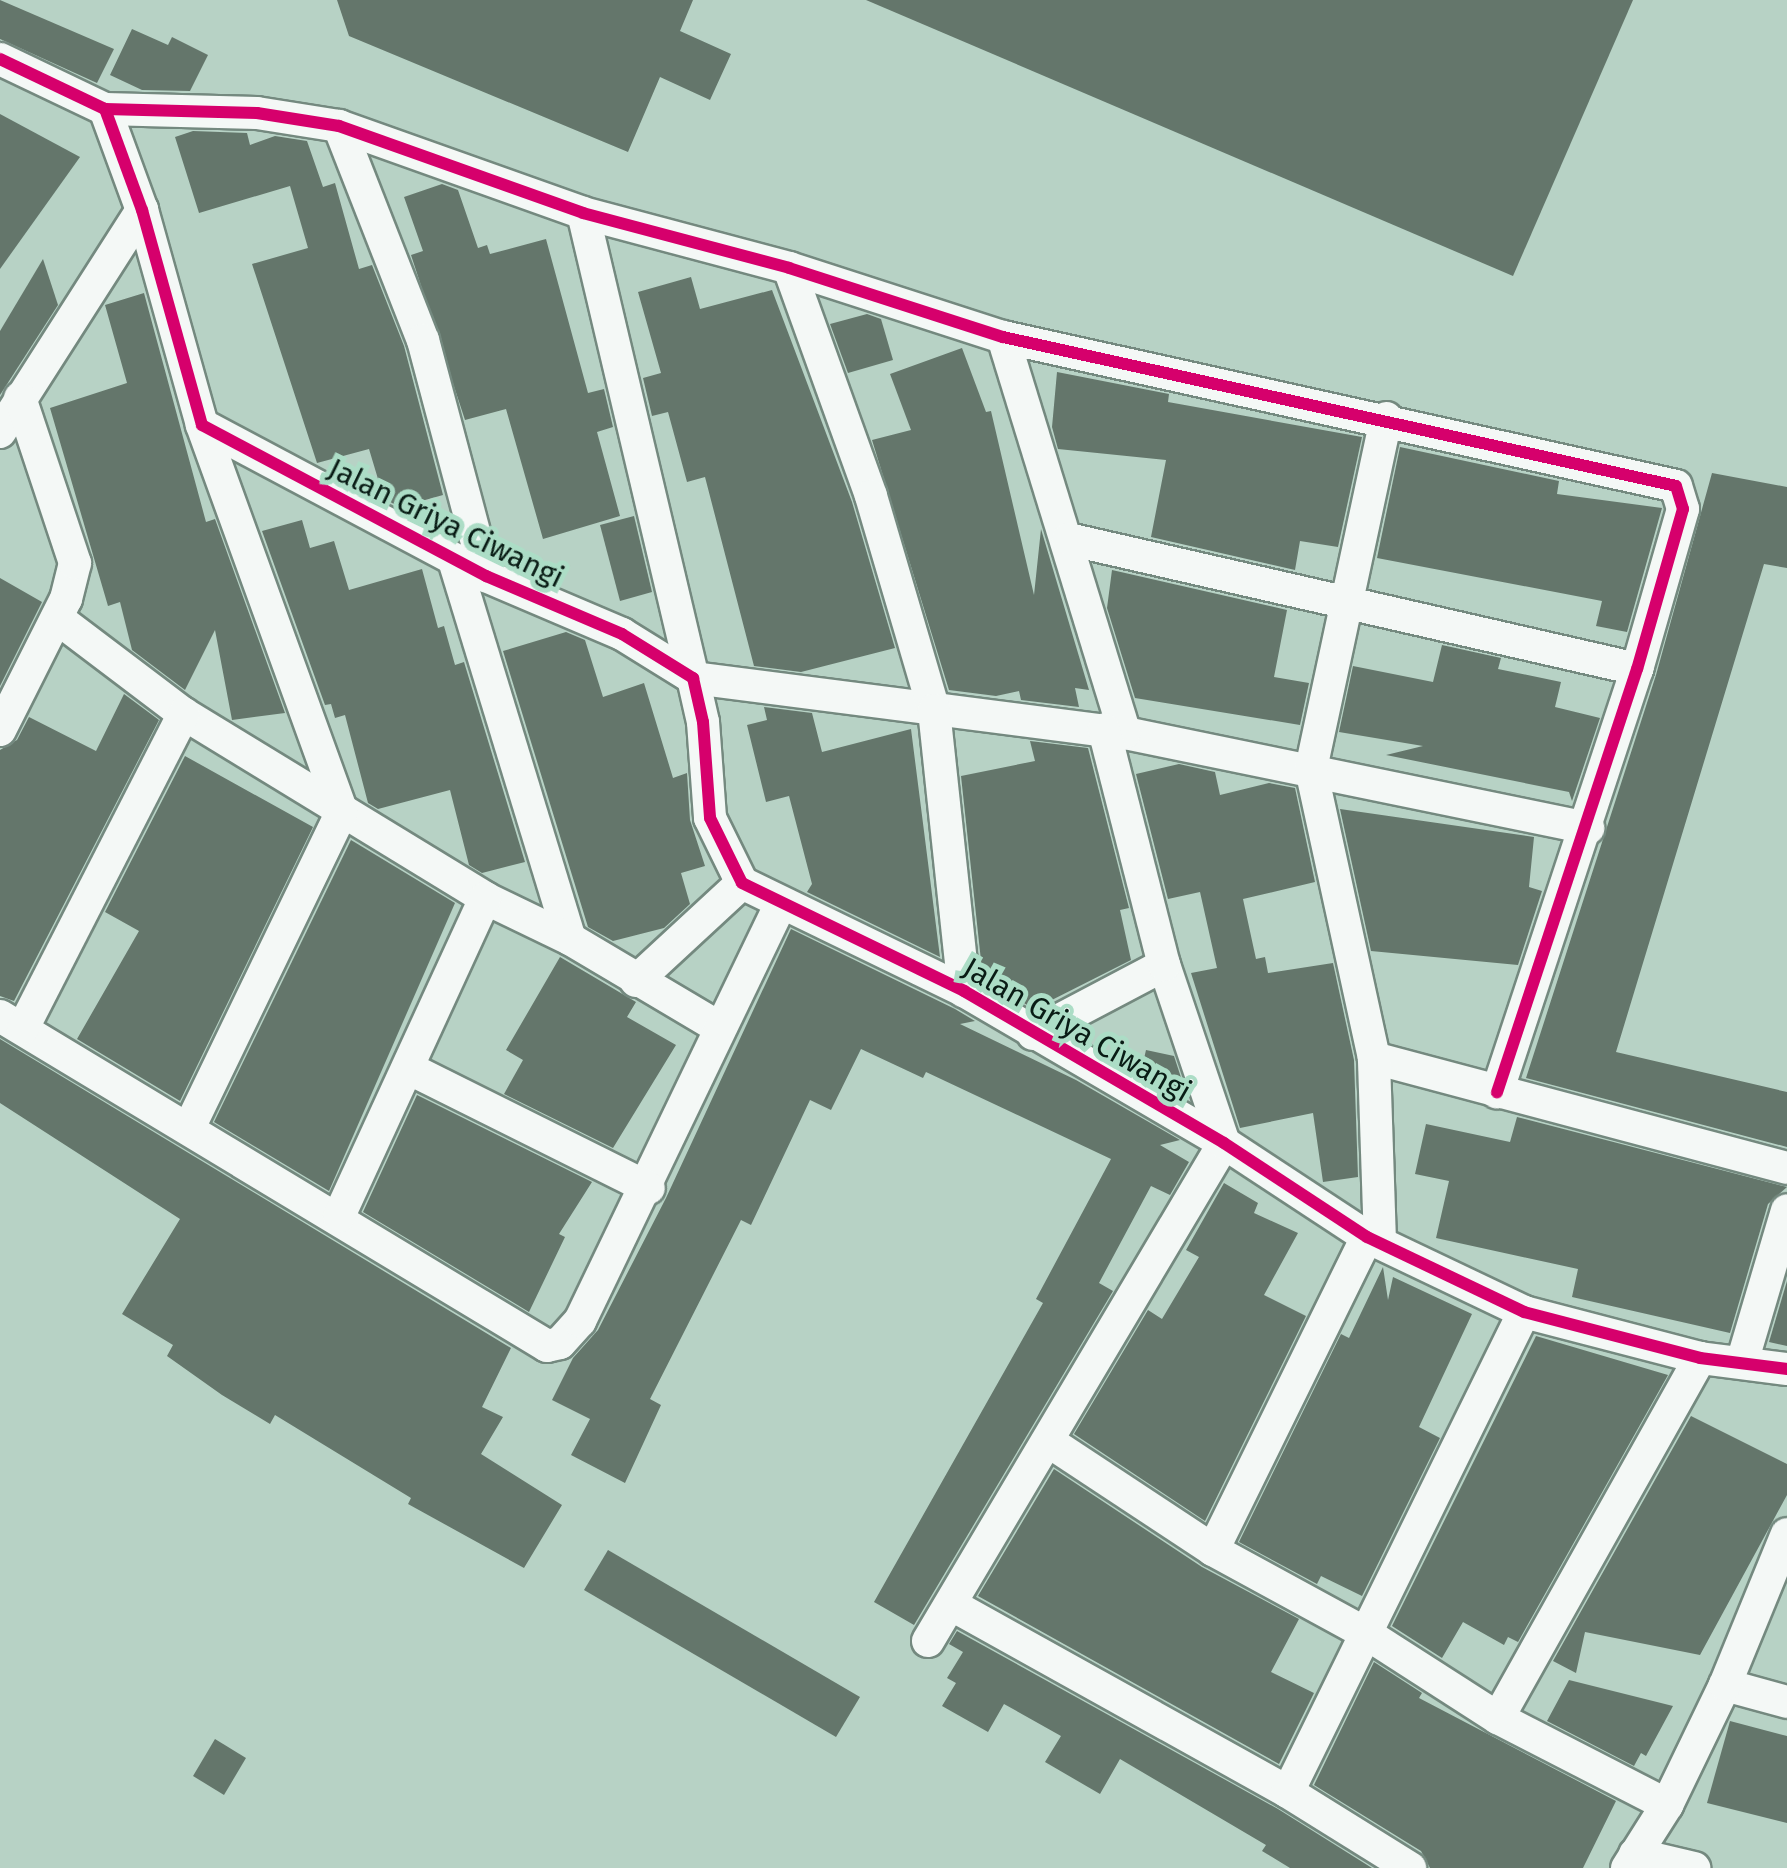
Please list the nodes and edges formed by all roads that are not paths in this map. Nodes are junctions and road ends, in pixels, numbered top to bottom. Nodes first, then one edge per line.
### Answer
1 (0, 59) edge
2 (105, 109) junction
3 (339, 126) junction
4 (142, 210) junction
5 (584, 213) junction
6 (789, 268) junction
7 (1003, 337) junction
8 (20, 398) junction
9 (1386, 418) junction
10 (202, 426) junction
11 (0, 432) edge
12 (1068, 538) junction
13 (454, 560) junction
14 (486, 576) junction
15 (1350, 602) junction
16 (58, 618) junction
17 (1637, 669) junction
18 (692, 678) junction
19 (934, 710) junction
20 (184, 714) junction
21 (0, 730) edge
22 (1115, 732) junction
23 (1312, 769) junction
24 (342, 812) junction
25 (1588, 828) junction
26 (742, 883) junction
27 (486, 898) junction
28 (780, 906) junction
29 (570, 939) junction
30 (1164, 965) junction
31 (636, 981) junction
32 (964, 991) junction
33 (11, 1022) edge
34 (718, 1028) junction
35 (1034, 1034) junction
36 (1374, 1058) junction
37 (408, 1068) junction
38 (1497, 1092) junction
39 (189, 1128) junction
40 (1224, 1144) junction
41 (1787, 1168) edge
42 (648, 1188) junction
43 (1787, 1210) edge
44 (338, 1216) junction
45 (1373, 1240) junction
46 (1524, 1312) junction
47 (1700, 1358) junction
48 (1743, 1359) junction
49 (1787, 1369) edge
50 (1048, 1441) junction
51 (1787, 1534) edge
52 (1213, 1550) junction
53 (952, 1604) junction
54 (1366, 1634) junction
55 (928, 1642) dead end
56 (1726, 1685) junction
57 (1787, 1702) edge
58 (1498, 1718) junction
59 (1288, 1792) junction
60 (1667, 1805) junction
61 (1631, 1861) edge
62 (1410, 1868) edge
63 (1694, 1868) edge

1 - 2 street
2 - 3 street
2 - 4 street
3 - 5 street
3 - 14 street
4 - 8 street
4 - 10 street
5 - 6 street
5 - 18 street
6 - 7 street
6 - 19 street
7 - 9 street
7 - 12 street
8 - 11 street
8 - 16 street
9 - 15 street
9 - 17 street
10 - 13 street, Jalan Griya Ciwangi
10 - 24 street
12 - 15 street
12 - 22 street
13 - 14 street, Jalan Griya Ciwangi
13 - 29 street
14 - 18 street, Jalan Griya Ciwangi
15 - 17 street
15 - 23 street
16 - 20 street
16 - 21 street
17 - 25 street
18 - 19 street
18 - 26 street
19 - 22 street
19 - 32 street
20 - 24 street
20 - 33 street
22 - 23 street
22 - 30 street
23 - 25 street
23 - 36 street
24 - 27 street
24 - 39 street
25 - 38 street
26 - 28 street, Jalan Griya Ciwangi
26 - 31 street
27 - 29 street
27 - 37 street
28 - 32 street, Jalan Griya Ciwangi
28 - 34 street
29 - 31 street
30 - 35 street
30 - 40 street
31 - 34 street
32 - 35 street, Jalan Griya Ciwangi
33 - 39 street
34 - 42 street
35 - 40 street, Jalan Griya Ciwangi
36 - 38 street
36 - 45 street
37 - 42 street
37 - 44 street
38 - 41 street
39 - 44 street
40 - 45 street, Jalan Griya Ciwangi
40 - 50 street
42 - 44 street
43 - 48 street
45 - 46 street, Jalan Griya Ciwangi
45 - 52 street
46 - 47 street, Jalan Griya Ciwangi
46 - 54 street
47 - 48 street, Jalan Griya Ciwangi
47 - 58 street
48 - 49 street, Jalan Griya Ciwangi
50 - 52 street
50 - 53 street
51 - 56 street
52 - 54 street
53 - 55 street
53 - 59 street
54 - 58 street
54 - 59 street
56 - 57 street
56 - 60 street
58 - 60 street
59 - 62 street
60 - 61 street
61 - 63 street

